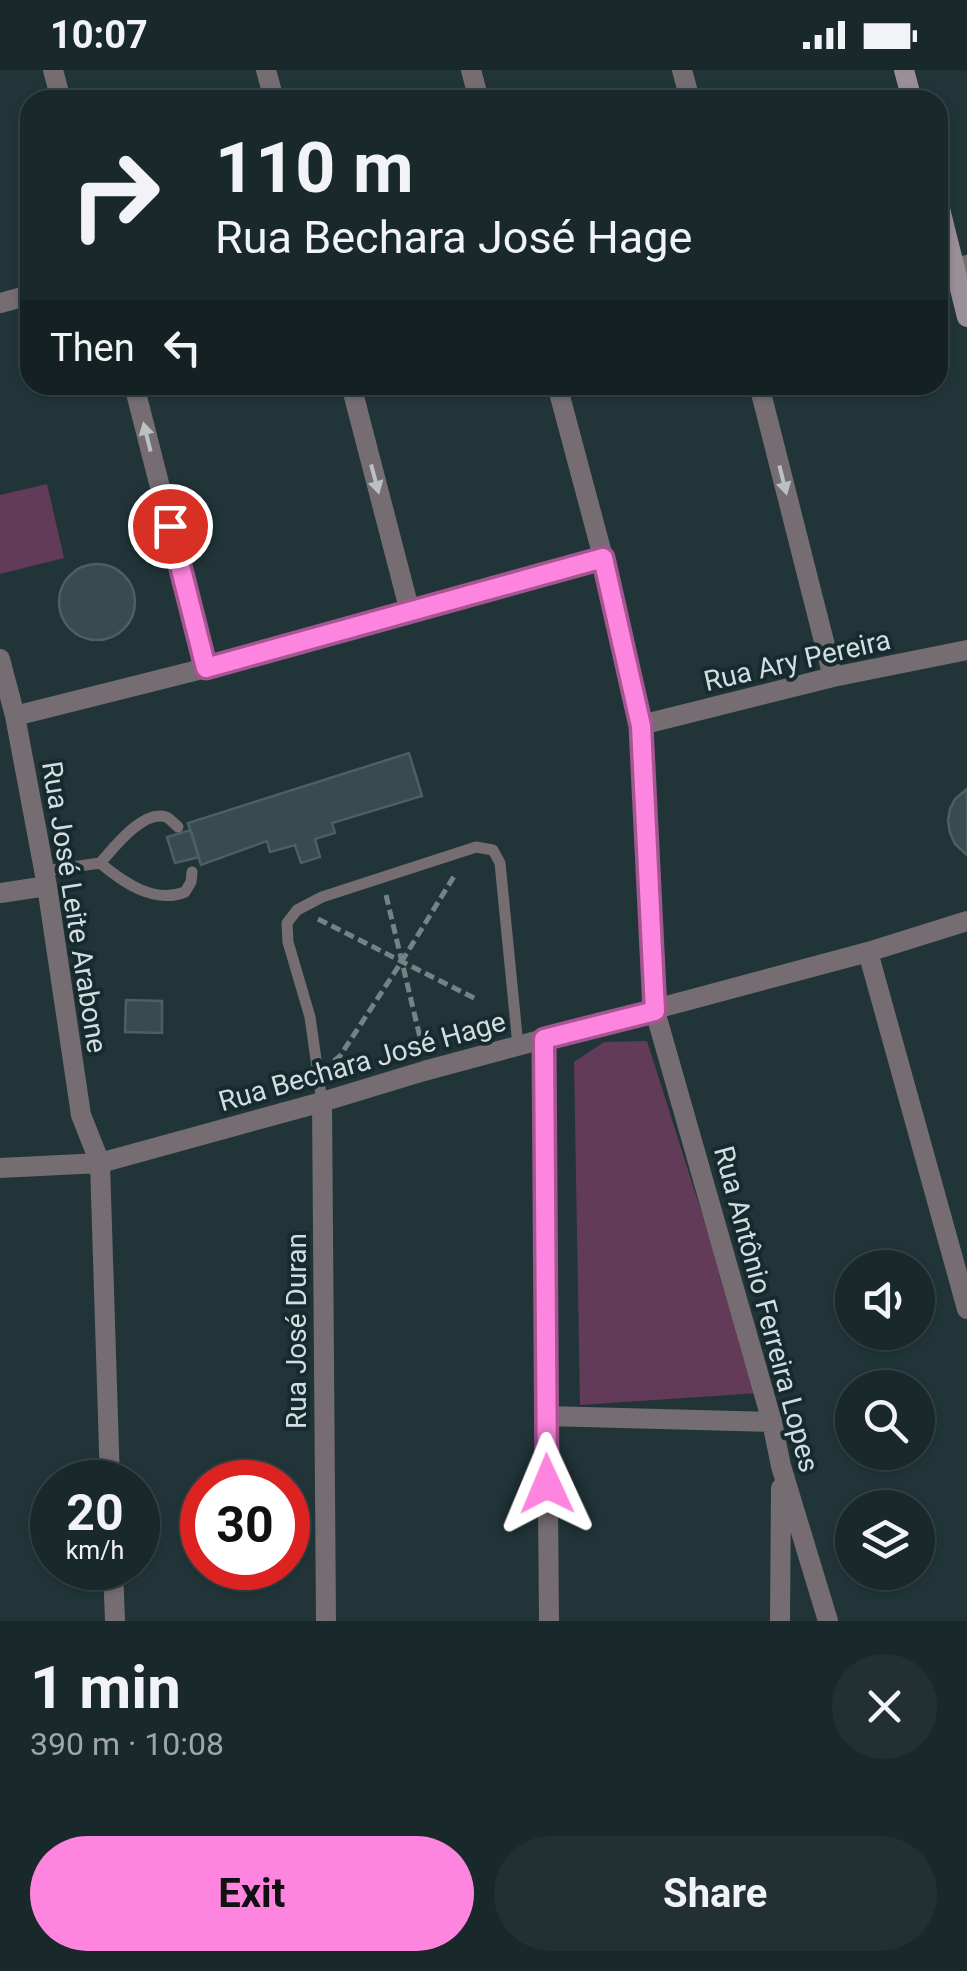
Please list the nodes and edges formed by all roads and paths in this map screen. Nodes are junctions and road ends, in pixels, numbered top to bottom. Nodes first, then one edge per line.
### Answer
1 (953, 268) edge
2 (967, 317) edge
3 (137, 395) edge
4 (353, 395) edge
5 (560, 395) edge
6 (763, 395) edge
7 (603, 558) junction
8 (410, 612) junction
9 (967, 650) edge
10 (0, 659) edge
11 (206, 668) junction
12 (834, 676) junction
13 (16, 716) junction
14 (641, 726) junction
15 (178, 827) dead end
16 (462, 852) junction
17 (100, 863) junction
18 (192, 872) dead end
19 (381, 878) junction
20 (46, 879) junction
21 (0, 893) edge
22 (302, 907) junction
23 (967, 921) edge
24 (868, 952) junction
25 (402, 961) junction
26 (476, 999) dead end
27 (655, 1011) junction
28 (544, 1039) junction
29 (518, 1046) junction
30 (318, 1068) junction
31 (424, 1071) junction
32 (322, 1102) junction
33 (100, 1163) junction
34 (0, 1168) edge
35 (967, 1309) edge
36 (546, 1416) junction
37 (772, 1422) junction
38 (109, 1460) edge
39 (780, 1466) junction
40 (114, 1590) edge
41 (115, 1621) edge
42 (326, 1621) edge
43 (549, 1621) edge
44 (780, 1621) edge
45 (828, 1621) edge

1 - 2 street
11 -> 3 street
4 -> 8 street
5 - 7 street, Rua Antônio Ferreira Lopes
6 -> 12 street
7 - 8 street
7 - 14 street, Rua Antônio Ferreira Lopes
8 - 11 street
9 - 12 street, Rua Ary Pereira
10 - 13 street, Rua José Leite Arabone
11 - 13 street
12 - 14 street, Rua Ary Pereira
13 - 20 street, Rua José Leite Arabone
14 - 27 street, Rua Antônio Ferreira Lopes
15 - 17 lane
16 - 19 lane
16 - 25 path
16 - 29 lane
17 - 18 lane
17 - 20 lane
19 - 22 lane
19 - 25 path
20 - 21 street
20 - 33 street, Rua José Leite Arabone
22 - 25 path
22 - 30 lane
23 - 24 street, Rua Bechara José Hage
24 - 27 street, Rua Bechara José Hage
24 - 35 street
25 - 26 path
25 - 30 path
25 - 31 path
27 - 28 street, Rua Bechara José Hage
27 - 37 street, Rua Antônio Ferreira Lopes
28 - 29 street, Rua Bechara José Hage
28 - 36 street
29 - 31 street, Rua Bechara José Hage
30 - 32 lane
31 - 32 street, Rua Bechara José Hage
32 - 33 street, Rua Bechara José Hage
32 - 42 street, Rua José Duran
33 - 34 street, Rua Bechara José Hage
33 - 38 street, Rua José Leite Arabone
36 - 37 street
36 - 43 street
37 - 39 street, Rua Antônio Ferreira Lopes
39 - 44 street
39 - 45 street, Rua Antônio Ferreira Lopes
40 - 41 street

